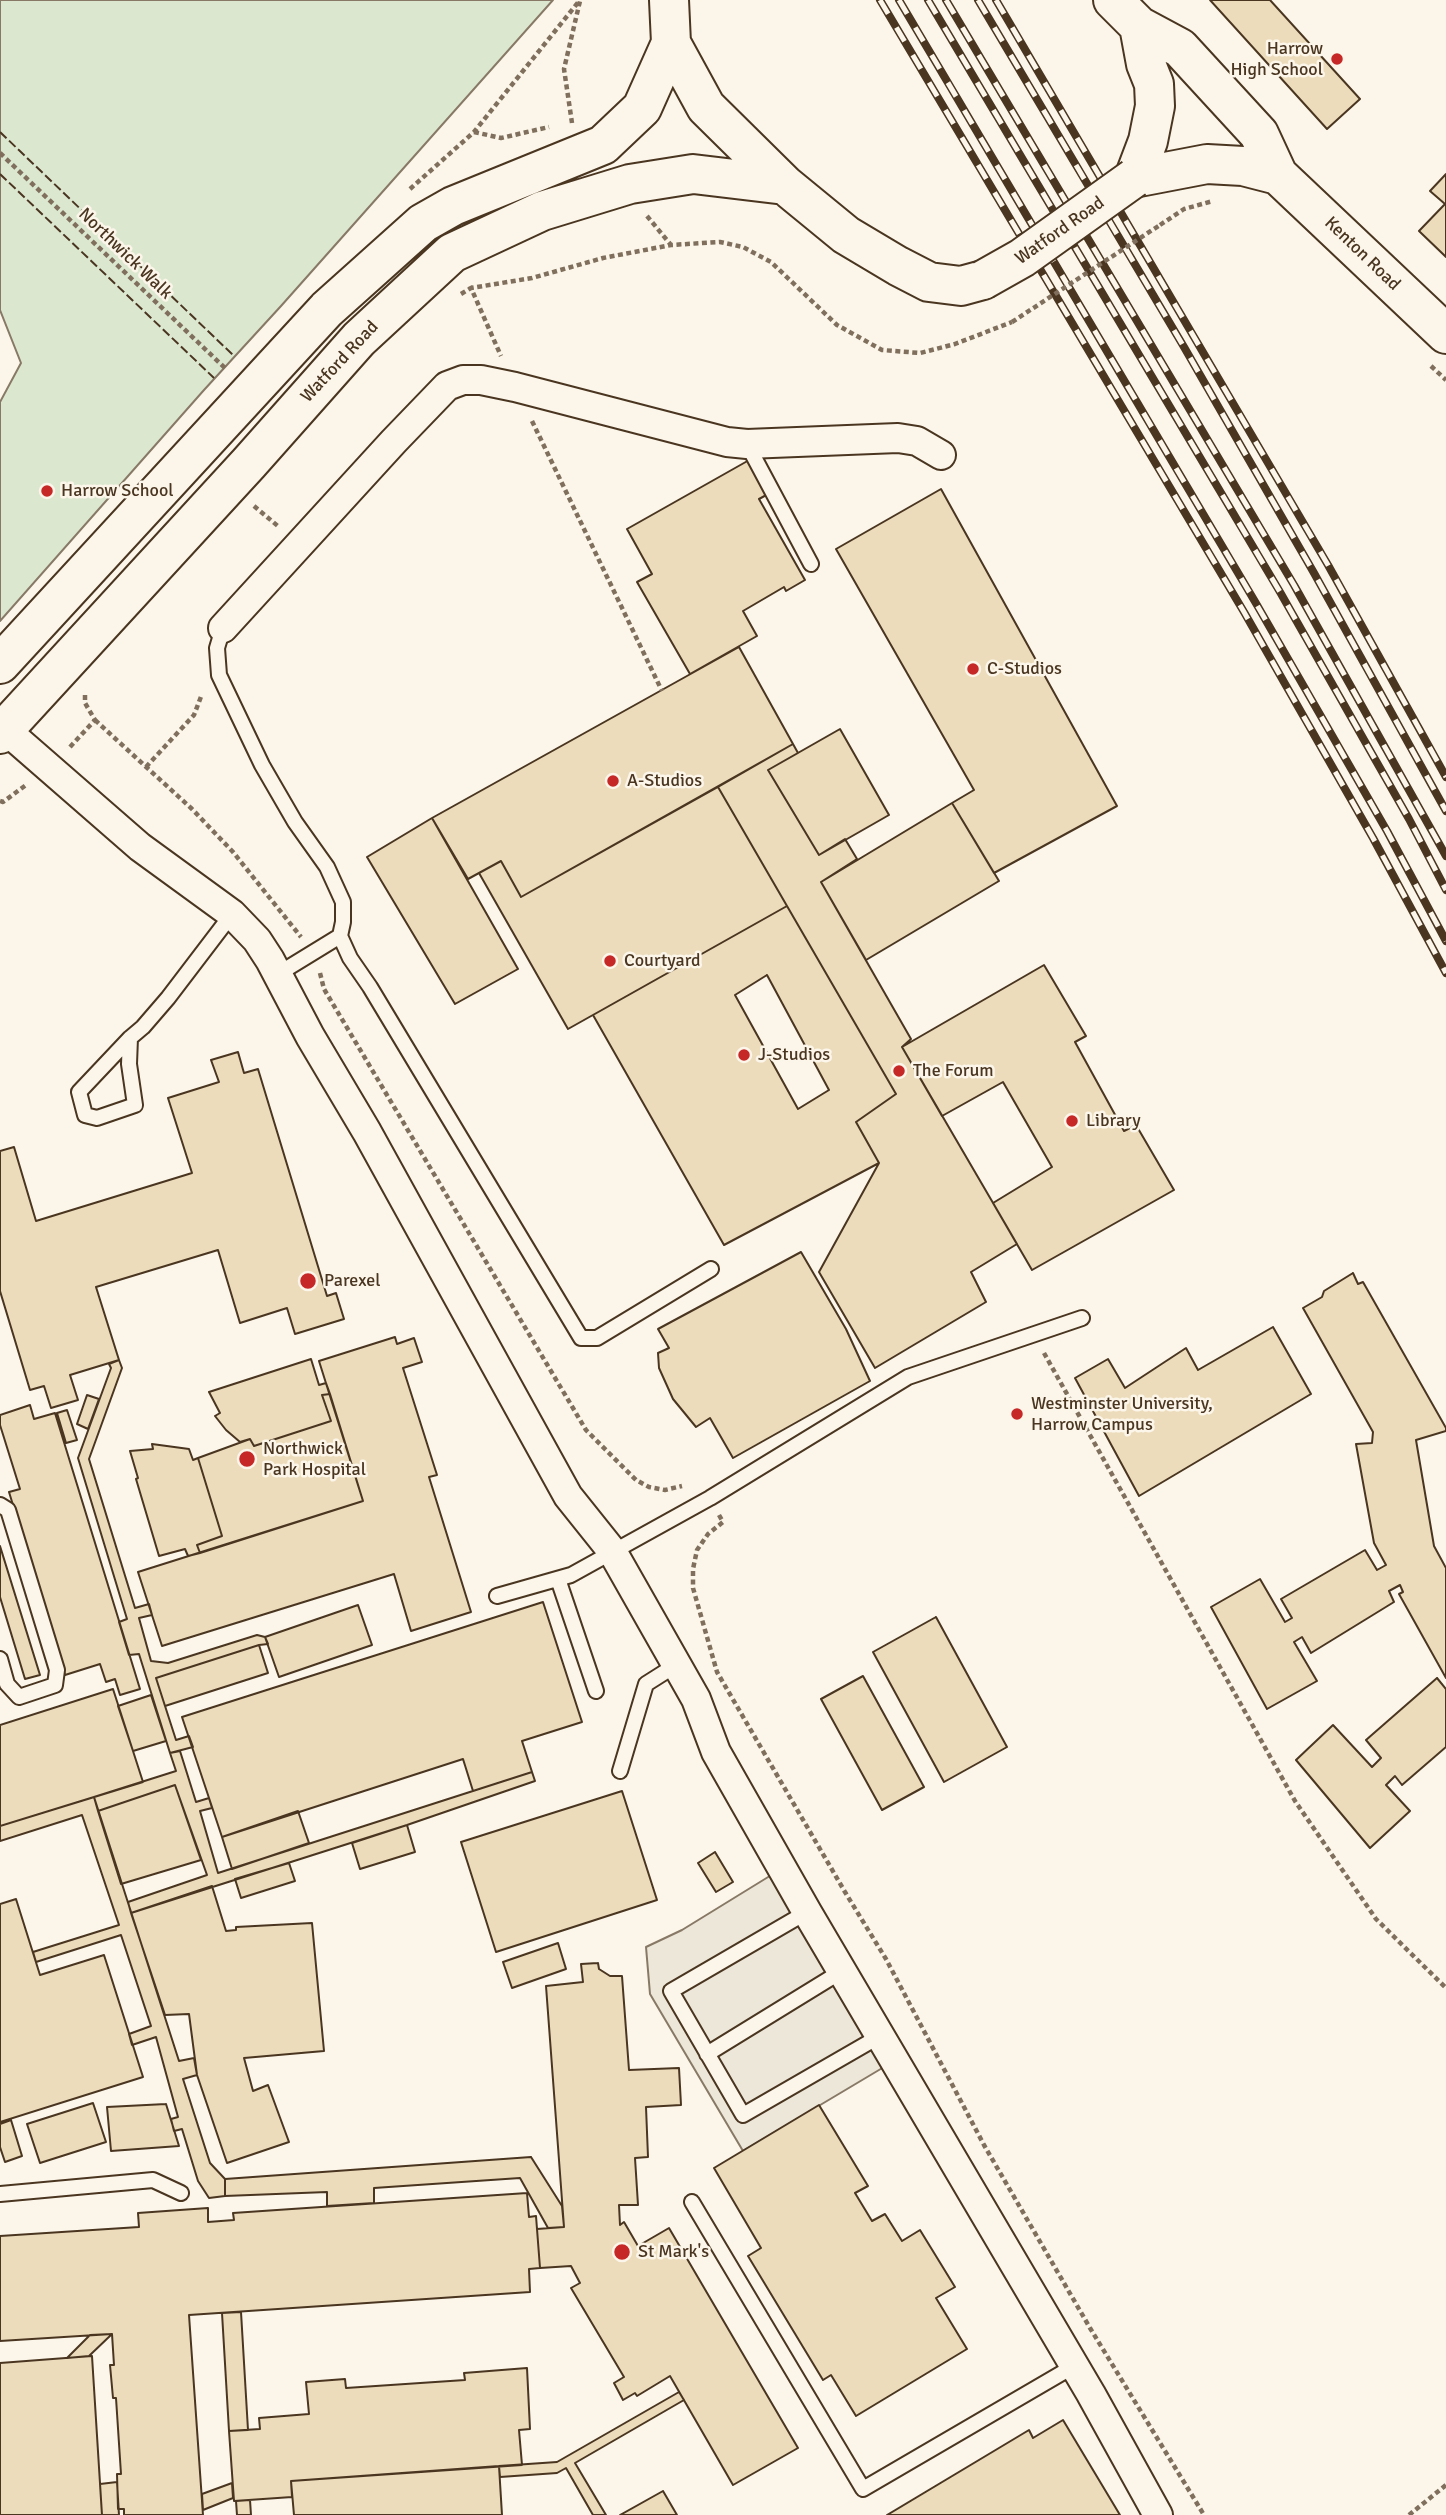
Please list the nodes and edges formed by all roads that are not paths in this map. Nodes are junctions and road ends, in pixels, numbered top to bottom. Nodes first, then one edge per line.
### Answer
1 (669, 0) edge
2 (1126, 13) edge
3 (671, 43) junction
4 (1278, 175) junction
5 (1134, 178) junction
6 (785, 185) junction
7 (1436, 348) edge
8 (747, 444) junction
9 (941, 455) dead end
10 (811, 564) dead end
11 (223, 628) joint
12 (0, 664) edge
13 (2, 729) edge
14 (232, 914) junction
15 (340, 936) junction
16 (278, 974) junction
17 (130, 1038) junction
18 (711, 1269) dead end
19 (1082, 1318) dead end
20 (0, 1504) edge
21 (612, 1551) junction
22 (558, 1579) junction
23 (497, 1596) dead end
24 (0, 1660) edge
25 (677, 1665) junction
26 (596, 1691) dead end
27 (620, 1771) dead end
28 (807, 1912) junction
29 (842, 1971) junction
30 (880, 2036) junction
31 (707, 2053) junction
32 (181, 2193) dead end
33 (0, 2194) edge
34 (692, 2202) dead end
35 (1074, 2366) junction
36 (1158, 2515) edge

1 - 3 main road
2 - 4 main road, Kenton Road
2 - 5 main road
3 - 6 main road
3 - 12 main road
4 - 5 main road, Kenton Road
4 - 7 main road, Kenton Road
5 - 6 main road, Watford Road, bridge
6 - 13 main road, Watford Road
8 - 9 street
8 - 10 lane
8 - 11 street
11 - 15 lane
13 - 14 street
14 - 16 street
14 - 17 lane
15 - 16 lane
15 - 18 lane
16 - 21 street
17 - 17 lane
19 - 21 lane
20 - 24 lane
21 - 22 lane
21 - 25 street
22 - 23 lane
22 - 26 lane
25 - 27 lane
25 - 28 street
28 - 29 street
28 - 31 lane
29 - 30 street
29 - 31 lane
30 - 31 lane
30 - 35 street
32 - 33 lane
34 - 35 lane
35 - 36 street

